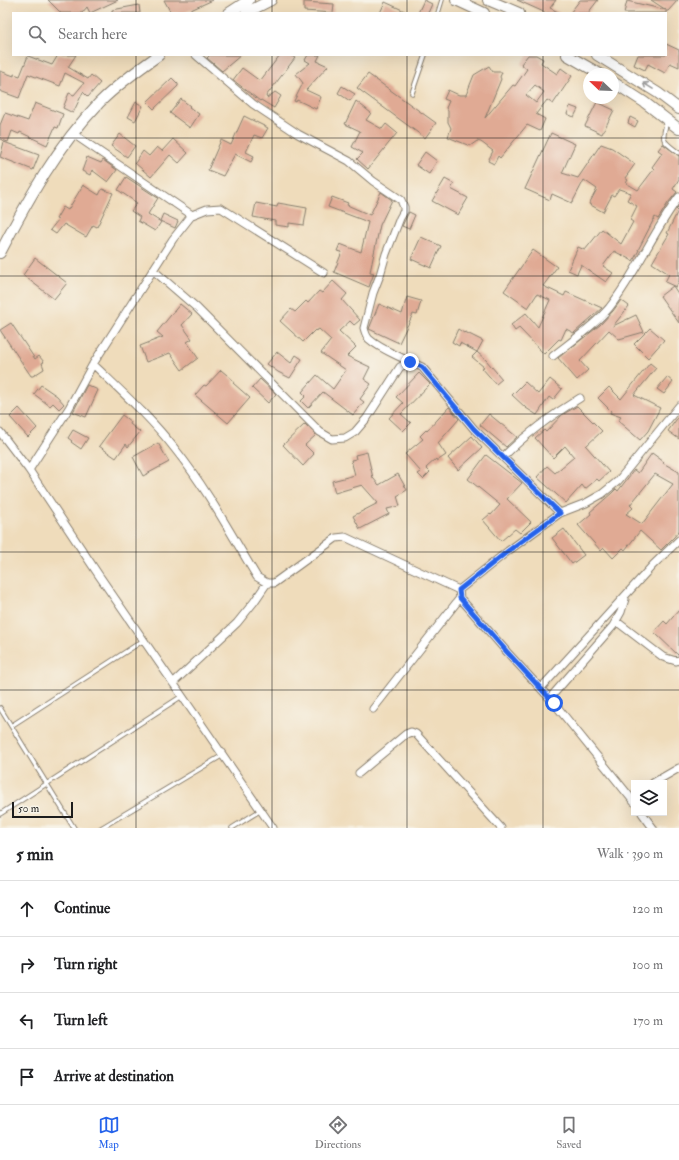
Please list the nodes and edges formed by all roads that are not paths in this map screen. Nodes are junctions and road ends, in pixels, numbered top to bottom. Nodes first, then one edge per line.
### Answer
1 (249, 0) edge
2 (270, 0) edge
3 (442, 0) edge
4 (456, 0) edge
5 (488, 0) edge
6 (503, 3) edge
7 (231, 12) edge
8 (248, 12) edge
9 (438, 12) edge
10 (482, 12) edge
11 (517, 12) edge
12 (158, 56) edge
13 (197, 56) edge
14 (424, 56) edge
15 (569, 56) edge
16 (599, 56) edge
17 (590, 68) edge
18 (619, 86) edge
19 (412, 93) dead end
20 (679, 109) edge
21 (667, 120) junction
22 (679, 129) edge
23 (72, 133) junction
24 (679, 153) edge
25 (679, 197) edge
26 (192, 215) junction
27 (0, 253) edge
28 (152, 270) junction
29 (324, 273) dead end
30 (553, 356) dead end
31 (410, 362) junction
32 (93, 364) junction
33 (580, 398) dead end
34 (679, 406) edge
35 (0, 432) edge
36 (503, 457) junction
37 (29, 470) junction
38 (560, 513) junction
39 (679, 540) edge
40 (266, 583) junction
41 (459, 590) junction
42 (625, 597) junction
43 (460, 598) junction
44 (616, 621) junction
45 (144, 640) junction
46 (679, 660) edge
47 (173, 682) junction
48 (541, 688) junction
49 (182, 696) junction
50 (550, 698) junction
51 (374, 709) dead end
52 (1, 710) edge
53 (11, 726) junction
54 (223, 755) junction
55 (679, 768) edge
56 (359, 774) dead end
57 (658, 780) edge
58 (47, 784) junction
59 (631, 796) edge
60 (261, 810) junction
61 (0, 814) edge
62 (644, 816) edge
63 (74, 828) edge
64 (101, 828) edge
65 (232, 828) edge
66 (273, 828) edge
67 (501, 828) edge
68 (653, 828) edge

1 - 7 main road
2 - 8 main road
3 - 9 lane
4 - 10 main road
5 - 6 main road
6 - 11 main road
12 - 23 main road
13 - 31 street
14 - 19 lane
15 - 17 main road
20 -> 16 main road
18 - 21 main road
21 - 22 main road
21 - 24 lane
23 - 26 street
23 - 27 main road
25 - 30 street
26 - 28 street
26 - 29 street
28 - 31 street
28 - 32 street
31 - 36 street
32 - 37 street
32 - 40 street
33 - 36 street
34 - 38 street
35 - 37 street
36 - 38 street
37 - 45 street
38 - 41 street
39 - 42 street
40 - 41 street
40 - 47 street
41 - 43 street
42 - 44 street
42 - 48 street
43 - 48 street
43 - 51 street
44 - 46 street
44 - 50 street
45 - 47 street
45 - 53 lane
47 - 49 street
48 - 50 street
49 - 54 street
49 - 58 lane
50 - 59 street
52 - 53 lane
53 - 58 lane
54 - 60 street
54 - 64 lane
55 - 57 street
56 - 67 street
58 - 61 lane
58 - 63 lane
60 - 65 lane
60 - 66 street
62 - 68 street

